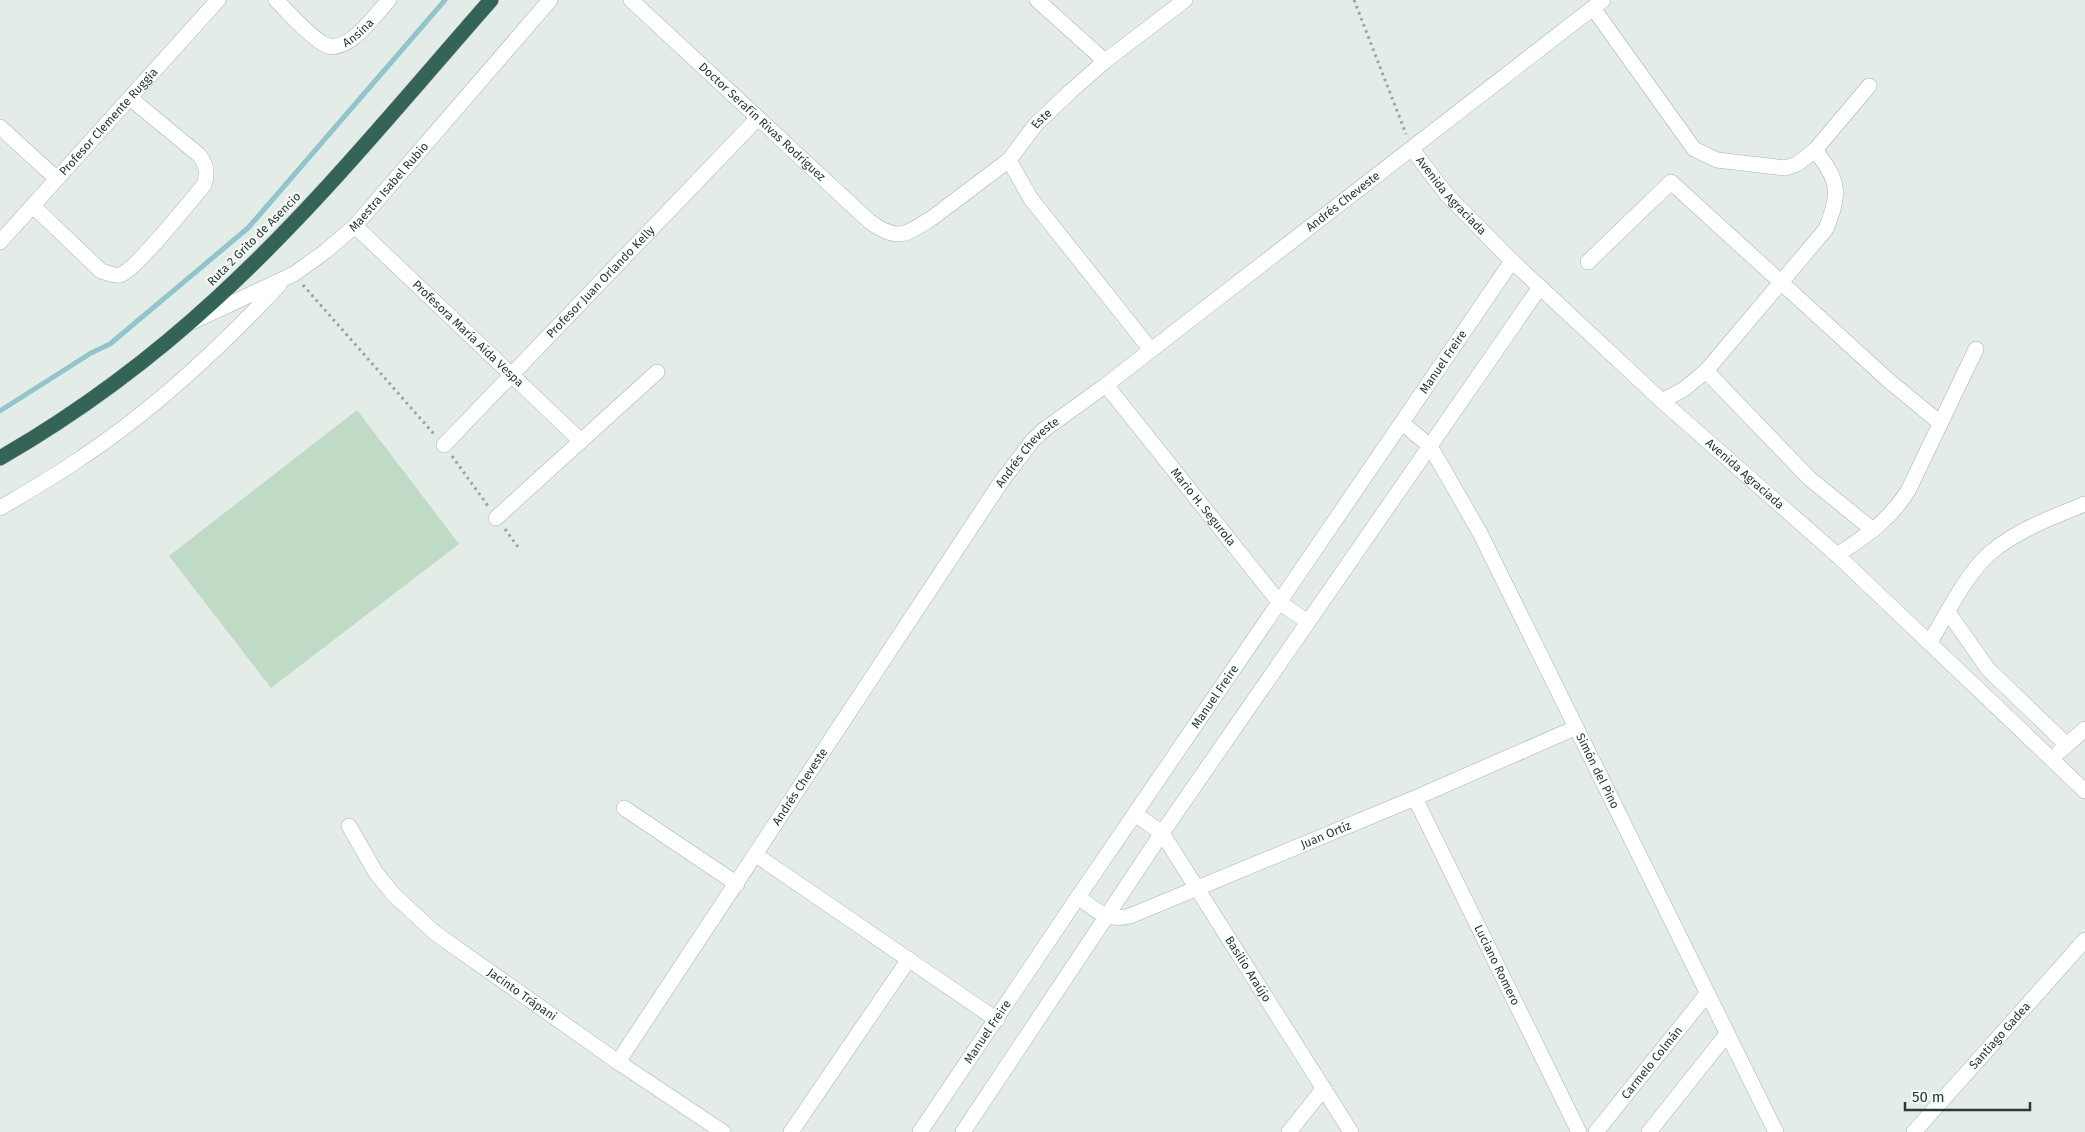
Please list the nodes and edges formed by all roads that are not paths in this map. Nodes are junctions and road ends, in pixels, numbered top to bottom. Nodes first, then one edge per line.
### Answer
1 (218, 0) edge
2 (276, 0) edge
3 (389, 0) edge
4 (492, 0) edge
5 (550, 0) edge
6 (631, 0) edge
7 (1036, 0) edge
8 (1185, 0) edge
9 (1598, 4) edge
10 (1105, 61) junction
11 (1869, 86) dead end
12 (130, 98) junction
13 (758, 119) junction
14 (0, 127) edge
15 (1412, 149) junction
16 (1815, 150) junction
17 (1009, 160) junction
18 (57, 180) junction
19 (33, 206) junction
20 (355, 226) junction
21 (897, 235) joint
22 (0, 242) edge
23 (1512, 261) junction
24 (1588, 262) dead end
25 (290, 276) junction
26 (1780, 281) junction
27 (1540, 287) junction
28 (189, 324) junction
29 (1976, 349) dead end
30 (1151, 350) junction
31 (1706, 371) junction
32 (657, 372) dead end
33 (512, 376) junction
34 (1106, 385) junction
35 (1662, 401) junction
36 (1402, 423) junction
37 (1940, 423) junction
38 (581, 441) junction
39 (444, 445) road end
40 (1430, 446) junction
41 (0, 458) edge
42 (2085, 504) edge
43 (0, 508) edge
44 (496, 518) road end
45 (1873, 530) junction
46 (1837, 555) junction
47 (1279, 602) junction
48 (1948, 612) junction
49 (1308, 622) junction
50 (1930, 642) junction
51 (1575, 728) junction
52 (2085, 729) edge
53 (2066, 746) junction
54 (2052, 759) junction
55 (2085, 791) edge
56 (1415, 798) junction
57 (624, 808) dead end
58 (1135, 814) junction
59 (349, 826) dead end
60 (1162, 833) junction
61 (756, 855) junction
62 (737, 884) junction
63 (1198, 888) junction
64 (1078, 897) junction
65 (1107, 916) junction
66 (2085, 940) edge
67 (909, 959) junction
68 (1707, 994) junction
69 (997, 1020) junction
70 (1726, 1034) junction
71 (618, 1062) junction
72 (1324, 1088) junction
73 (724, 1132) edge
74 (791, 1132) edge
75 (920, 1132) edge
76 (963, 1132) edge
77 (1289, 1132) edge
78 (1351, 1132) edge
79 (1579, 1132) edge
80 (1596, 1132) edge
81 (1648, 1132) edge
82 (1776, 1132) edge
83 (1914, 1132) edge

1 - 12 street, Profesor Clemente Ruggia
2 - 3 street, Ansina
4 - 28 highway, Ruta 2 Grito de Asencio
5 - 20 street, Maestra Isabel Rubio
6 - 13 street, Doctor Serafín Rivas Rodríguez
7 - 10 street
8 - 10 street, Este
9 - 15 street, Andrés Cheveste
9 - 16 street
10 - 17 street, Este
11 - 16 street
12 - 18 street, Profesor Clemente Ruggia
12 - 19 street
13 - 21 street, Doctor Serafín Rivas Rodríguez
13 - 33 street, Profesor Juan Orlando Kelly
14 - 18 street
15 - 23 street, Avenida Agraciada
15 - 30 street, Andrés Cheveste
16 - 26 street
17 - 21 street, Este
17 - 30 street
18 - 19 street, Profesor Clemente Ruggia
19 - 22 street, Profesor Clemente Ruggia
20 - 25 street, Maestra Isabel Rubio
20 - 33 street, Profesora María Aída Vespa
23 - 27 street, Avenida Agraciada
23 - 36 street, Manuel Freire
24 - 26 street
25 - 28 street, Maestra Isabel Rubio
25 - 43 street
26 - 31 street
26 - 37 street
27 - 35 street, Avenida Agraciada
27 - 40 street
28 - 41 highway, Ruta 2 Grito de Asencio
29 - 37 street
30 - 34 street, Andrés Cheveste
31 - 35 street
31 - 45 street
32 - 38 street
33 - 38 street, Profesora María Aída Vespa
33 - 39 street, Profesor Juan Orlando Kelly
34 - 47 street, Mario H. Segurola
34 - 61 street, Andrés Cheveste
35 - 46 street, Avenida Agraciada
36 - 40 street, Simón del Pino
36 - 47 street, Manuel Freire
37 - 45 street
38 - 44 street
40 - 49 street
40 - 51 street, Simón del Pino
42 - 48 street
45 - 46 street
46 - 50 street, Avenida Agraciada
47 - 49 street, Mario H. Segurola
47 - 58 street, Manuel Freire
48 - 50 street
48 - 53 street
49 - 60 street
50 - 54 street, Avenida Agraciada
51 - 56 street, Juan Ortíz
51 - 68 street, Simón del Pino
52 - 53 street
53 - 54 street
54 - 55 street, Avenida Agraciada
56 - 63 street, Juan Ortíz
56 - 79 street, Luciano Romero
57 - 62 street
58 - 60 street, Basilio Araújo
58 - 64 street, Manuel Freire
59 - 71 street, Jacinto Trápani
60 - 63 street, Basilio Araújo
60 - 65 street
61 - 62 street, Andrés Cheveste
61 - 67 street
62 - 71 street, Andrés Cheveste
63 - 65 street, Juan Ortíz
63 - 72 street, Basilio Araújo
64 - 65 street
64 - 69 street, Manuel Freire
65 - 76 street
66 - 83 street, Santiago Gadea
67 - 69 street
67 - 74 street
68 - 70 street, Simón del Pino
68 - 80 street, Carmelo Colmán
69 - 75 street, Manuel Freire
70 - 81 street
70 - 82 street, Simón del Pino
71 - 73 street, Jacinto Trápani
72 - 77 street
72 - 78 street, Basilio Araújo

